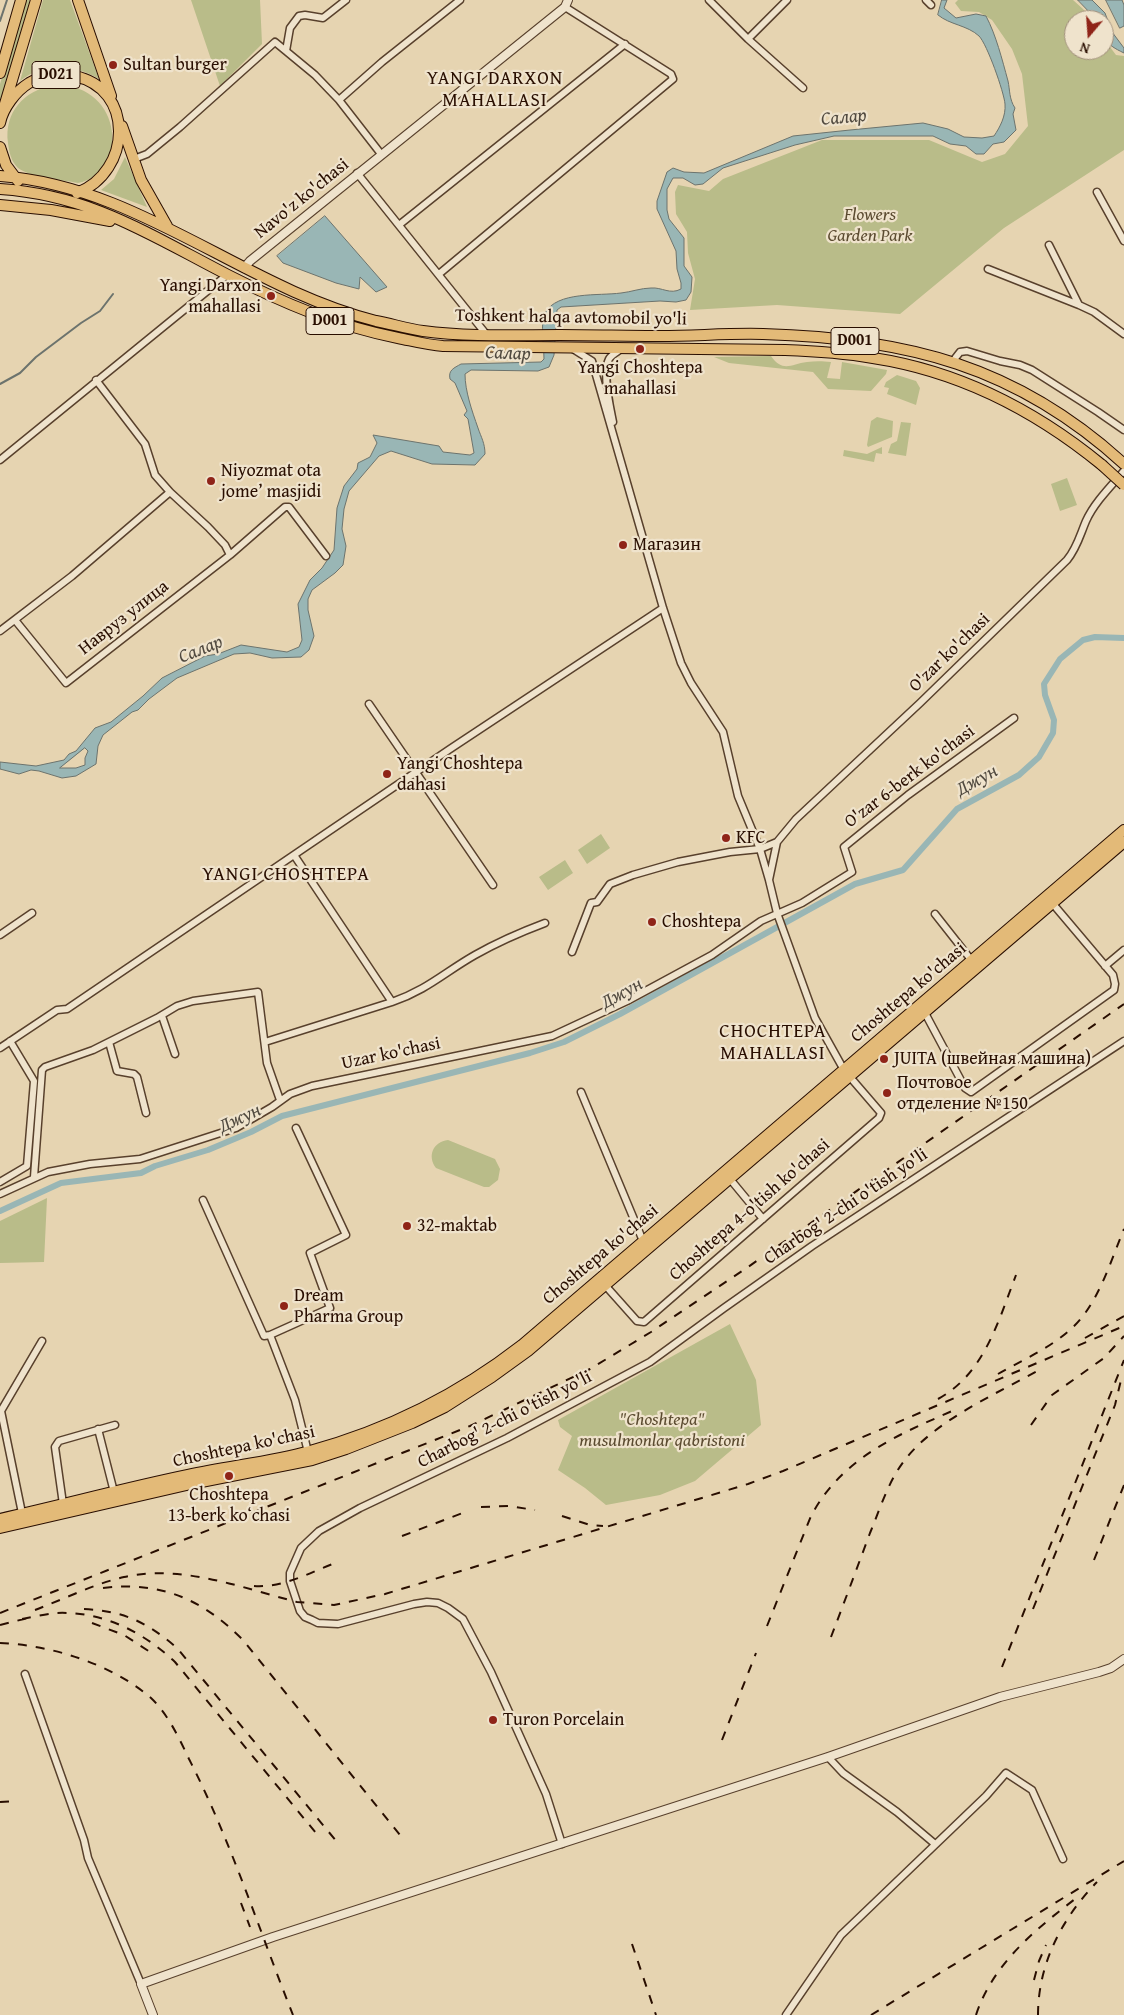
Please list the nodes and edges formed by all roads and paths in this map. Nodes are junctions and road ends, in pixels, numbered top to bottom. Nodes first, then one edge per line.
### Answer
1 (21, 0) edge
2 (36, 0) edge
3 (78, 0) edge
4 (346, 0) edge
5 (460, 0) edge
6 (709, 0) edge
7 (787, 0) edge
8 (926, 0) edge
9 (567, 3) edge
10 (931, 6) dead end
11 (748, 39) junction
12 (625, 44) junction
13 (286, 52) junction
14 (0, 73) edge
15 (803, 88) dead end
16 (339, 100) junction
17 (115, 108) junction
18 (0, 120) edge
19 (0, 147) edge
20 (381, 154) junction
21 (134, 159) junction
22 (357, 173) junction
23 (0, 176) edge
24 (15, 177) junction
25 (0, 189) edge
26 (81, 191) junction
27 (30, 192) junction
28 (1097, 192) dead end
29 (59, 197) junction
30 (0, 205) edge
31 (399, 225) junction
32 (167, 227) junction
33 (149, 233) junction
34 (1124, 241) edge
35 (1049, 245) dead end
36 (244, 268) junction
37 (988, 269) dead end
38 (439, 274) junction
39 (227, 275) junction
40 (1079, 305) junction
41 (444, 333) junction
42 (486, 334) junction
43 (1124, 334) edge
44 (786, 335) junction
45 (443, 346) junction
46 (570, 347) junction
47 (622, 348) junction
48 (785, 350) junction
49 (953, 361) junction
50 (96, 380) junction
51 (1124, 430) edge
52 (619, 453) junction
53 (0, 460) edge
54 (1124, 464) edge
55 (1124, 471) edge
56 (1124, 485) edge
57 (170, 492) junction
58 (230, 554) junction
59 (326, 556) dead end
60 (663, 608) junction
61 (15, 620) junction
62 (0, 631) edge
63 (369, 704) dead end
64 (1014, 718) dead end
65 (415, 773) junction
66 (1124, 830) edge
67 (777, 842) junction
68 (1124, 842) edge
69 (760, 849) junction
70 (294, 855) junction
71 (1099, 858) junction
72 (769, 880) junction
73 (493, 885) dead end
74 (1053, 904) junction
75 (32, 913) dead end
76 (935, 914) dead end
77 (778, 916) junction
78 (545, 923) dead end
79 (0, 935) edge
80 (1124, 950) edge
81 (572, 952) dead end
82 (972, 961) junction
83 (1105, 966) junction
84 (392, 1002) junction
85 (925, 1013) junction
86 (162, 1016) junction
87 (10, 1041) junction
88 (1124, 1041) edge
89 (110, 1042) junction
90 (265, 1042) junction
91 (0, 1048) edge
92 (176, 1054) dead end
93 (847, 1073) junction
94 (581, 1092) dead end
95 (280, 1100) junction
96 (146, 1113) dead end
97 (296, 1128) dead end
98 (777, 1133) junction
99 (34, 1177) junction
100 (730, 1179) junction
101 (0, 1182) edge
102 (0, 1194) edge
103 (203, 1200) dead end
104 (763, 1219) junction
105 (643, 1241) junction
106 (604, 1284) junction
107 (270, 1335) junction
108 (42, 1341) dead end
109 (489, 1374) junction
110 (115, 1425) dead end
111 (98, 1429) junction
112 (308, 1452) junction
113 (114, 1492) junction
114 (63, 1504) junction
115 (22, 1513) junction
116 (0, 1519) edge
117 (0, 1528) edge
118 (1124, 1659) edge
119 (25, 1674) dead end
120 (828, 1757) junction
121 (562, 1844) junction
122 (936, 1844) junction
123 (1063, 1859) dead end
124 (141, 1984) junction
125 (153, 2015) edge
126 (786, 2015) edge

1 - 14 main road
2 - 18 main road, D021
3 - 17 main road, D021
4 - 13 street
5 - 16 street
6 - 11 street
7 - 11 street
8 - 10 street
9 - 12 street, Navo'z ko'chasi
9 - 20 street, Navo'z ko'chasi
11 - 15 street
12 - 31 street
12 - 38 street, Navo'z ko'chasi
13 - 16 street
13 - 21 street
16 - 20 street
17 - 18 main road, D021
17 - 21 main road, D021
17 - 26 main road, D021
19 - 24 main road
20 - 22 street, Navo'z ko'chasi
21 - 32 main road, D021
22 - 31 street
22 - 36 street, Navo'z ko'chasi
23 - 24 main road, D001
24 - 26 main road, Toshkent halqa avtomobil yo'li / D001
24 - 27 main road
25 - 27 main road, D001
26 - 29 main road, D021
26 - 32 main road, Toshkent halqa avtomobil yo'li / D001
27 - 29 main road, Toshkent halqa avtomobil yo'li / D001
28 - 34 street
29 - 33 main road, Toshkent halqa avtomobil yo'li / D001
30 - 33 main road
31 - 38 street
32 - 36 main road, Toshkent halqa avtomobil yo'li / D001
33 - 39 main road, Toshkent halqa avtomobil yo'li / D001
35 - 40 street
36 - 41 main road, Toshkent halqa avtomobil yo'li / D001
37 - 40 street
38 - 42 street
39 - 45 main road, Toshkent halqa avtomobil yo'li / D001
39 - 50 street
40 - 43 street
41 - 42 main road, Toshkent halqa avtomobil yo'li / D001
41 - 45 main road
42 - 44 main road, Toshkent halqa avtomobil yo'li / D001
44 - 48 main road
44 - 49 main road, Toshkent halqa avtomobil yo'li / D001
45 - 46 main road, Toshkent halqa avtomobil yo'li / D001
46 - 47 main road, Toshkent halqa avtomobil yo'li / D001
46 - 52 street
47 - 48 main road, Toshkent halqa avtomobil yo'li / D001
47 - 52 street
48 - 56 main road, Toshkent halqa avtomobil yo'li / D001, bridge
49 - 51 street
49 - 54 main road, Toshkent halqa avtomobil yo'li / D001
50 - 53 street
50 - 57 street
52 - 60 street
55 - 67 street, O'zar ko'chasi
57 - 58 street
57 - 61 street
58 - 59 street, Навруз улица
58 - 61 street, Навруз улица
60 - 65 street
60 - 69 street
61 - 62 street
63 - 65 street
64 - 77 street, O'zar 6-berk ko'chasi
65 - 70 street
65 - 73 street
66 - 71 main road, Choshtepa ko'chasi
67 - 69 street
67 - 72 street
68 - 71 main road, Choshtepa ko'chasi
69 - 72 street
69 - 81 street
70 - 84 street
70 - 87 street
71 - 74 main road, Choshtepa ko'chasi
71 - 82 main road, Choshtepa ko'chasi
72 - 77 street
74 - 83 street
74 - 85 main road, Choshtepa ko'chasi
75 - 79 street
76 - 82 street
77 - 93 street
77 - 95 street, Uzar ko'chasi
78 - 84 street
80 - 83 street
82 - 93 main road, Choshtepa ko'chasi
83 - 85 street
84 - 90 street
85 - 93 main road, Choshtepa ko'chasi
86 - 89 street
86 - 90 street
86 - 92 street
87 - 91 street
87 - 101 street
88 - 121 street, Charbog' 2-chi o'tish yo'li
89 - 96 street
89 - 99 street
90 - 95 street
93 - 98 main road, Choshtepa ko'chasi
93 - 104 street, Choshtepa 4-o'tish ko'chasi
94 - 105 street
95 - 99 street, Uzar ko'chasi
97 - 107 street
98 - 100 main road, Choshtepa ko'chasi
98 - 105 main road, Choshtepa ko'chasi
99 - 102 street, Uzar ko'chasi
100 - 104 street
100 - 106 main road, Choshtepa ko'chasi
103 - 107 street
104 - 106 street, Choshtepa 4-o'tish ko'chasi
105 - 109 main road, Choshtepa ko'chasi
106 - 109 main road, Choshtepa ko'chasi
107 - 112 street
108 - 115 street
109 - 112 main road, Choshtepa ko'chasi
109 - 117 main road, Choshtepa ko'chasi
110 - 111 street
111 - 113 street
111 - 114 street
112 - 113 main road, Choshtepa ko'chasi
113 - 114 main road, Choshtepa ko'chasi
114 - 115 main road, Choshtepa ko'chasi
115 - 116 main road, Choshtepa ko'chasi
118 - 120 street
119 - 124 street
120 - 121 street
120 - 122 street
121 - 124 street
122 - 123 street
122 - 126 street
124 - 125 street

